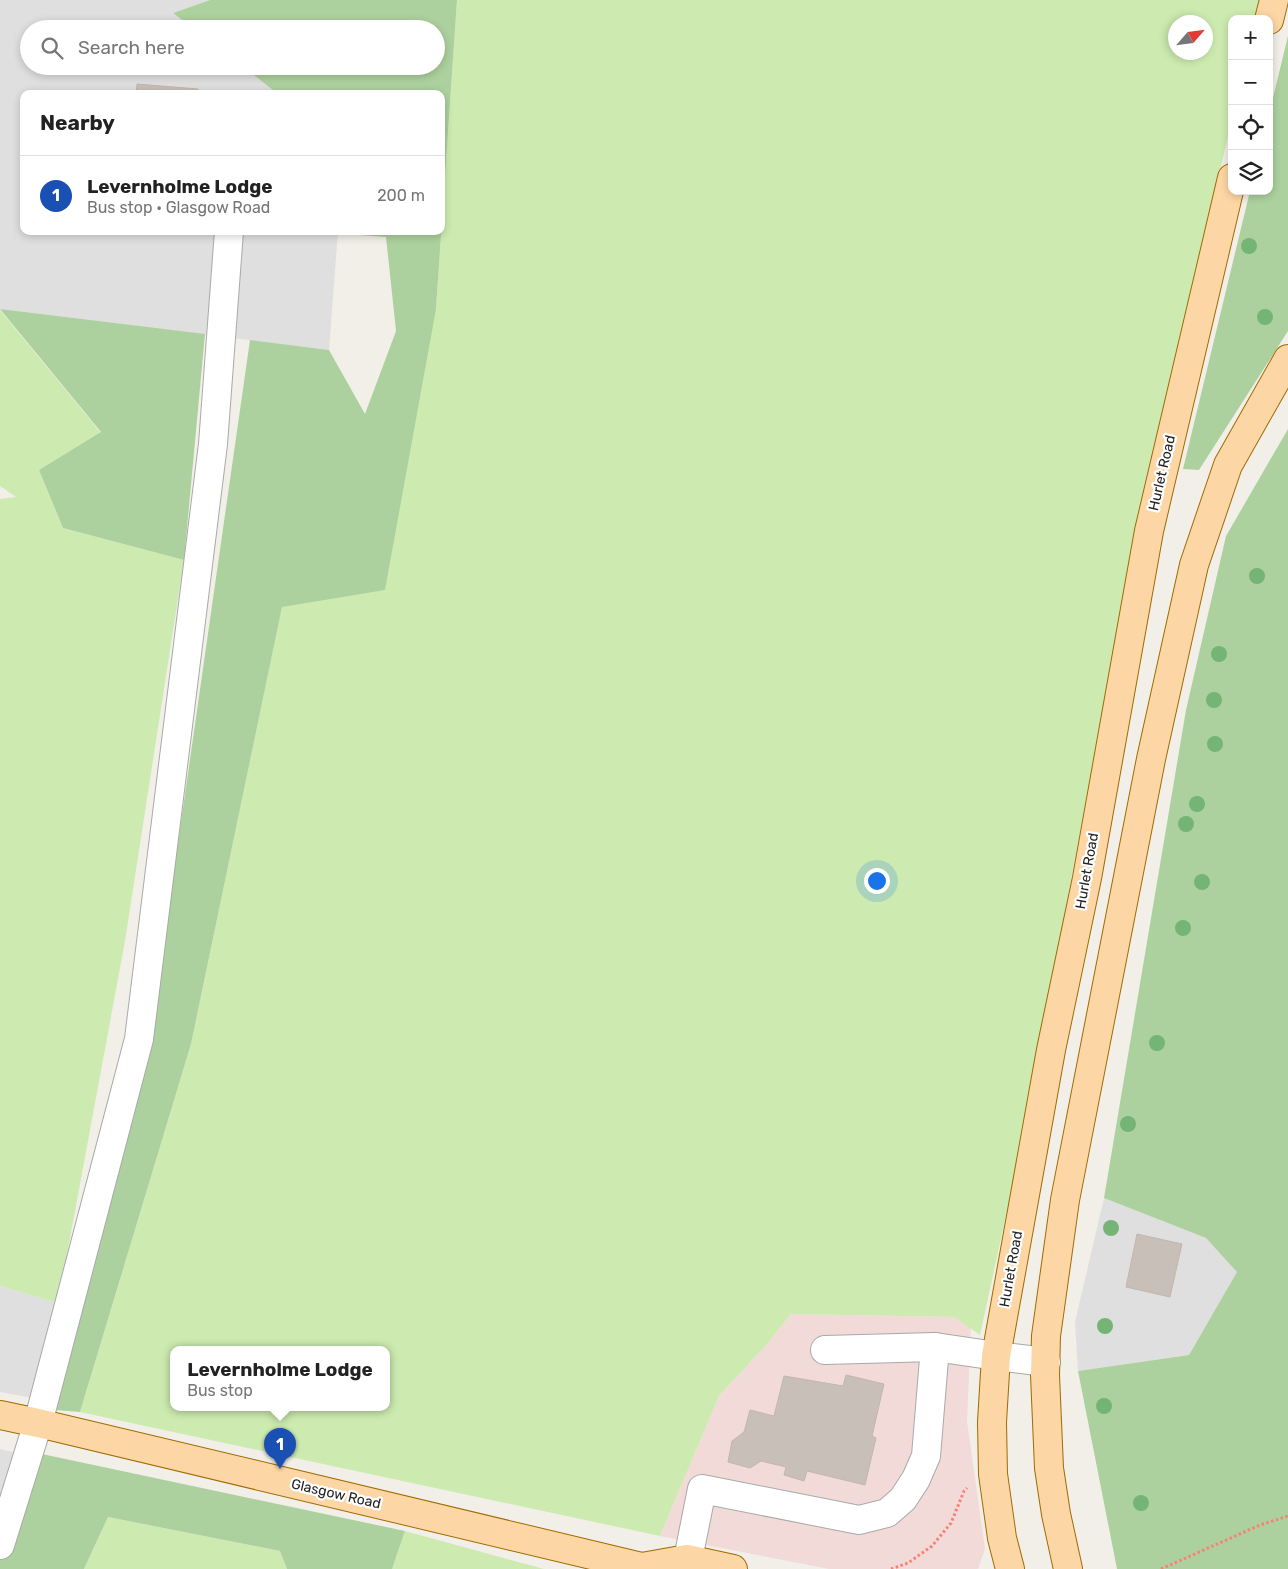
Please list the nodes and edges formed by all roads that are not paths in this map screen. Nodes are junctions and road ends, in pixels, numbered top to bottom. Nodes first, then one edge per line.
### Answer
1 (1274, 0) edge
2 (1270, 15) edge
3 (1228, 195) edge
4 (230, 235) edge
5 (1288, 359) edge
6 (935, 1347) junction
7 (825, 1350) dead end
8 (996, 1356) junction
9 (1046, 1362) junction
10 (0, 1415) edge
11 (38, 1423) junction
12 (0, 1545) edge
13 (686, 1564) edge
14 (644, 1568) edge
15 (733, 1569) edge
16 (1010, 1569) edge
17 (1068, 1569) edge

1 - 2 main road
3 - 8 main road, Hurlet Road
4 - 11 lane
5 - 9 main road
6 - 7 lane
6 - 8 lane
6 - 13 lane
8 - 9 lane
8 - 16 main road, Hurlet Road
9 - 17 main road
10 - 11 main road, Glasgow Road
11 - 12 lane
11 - 14 main road, Glasgow Road
13 - 14 main road, Glasgow Road
13 - 15 main road, Glasgow Road

